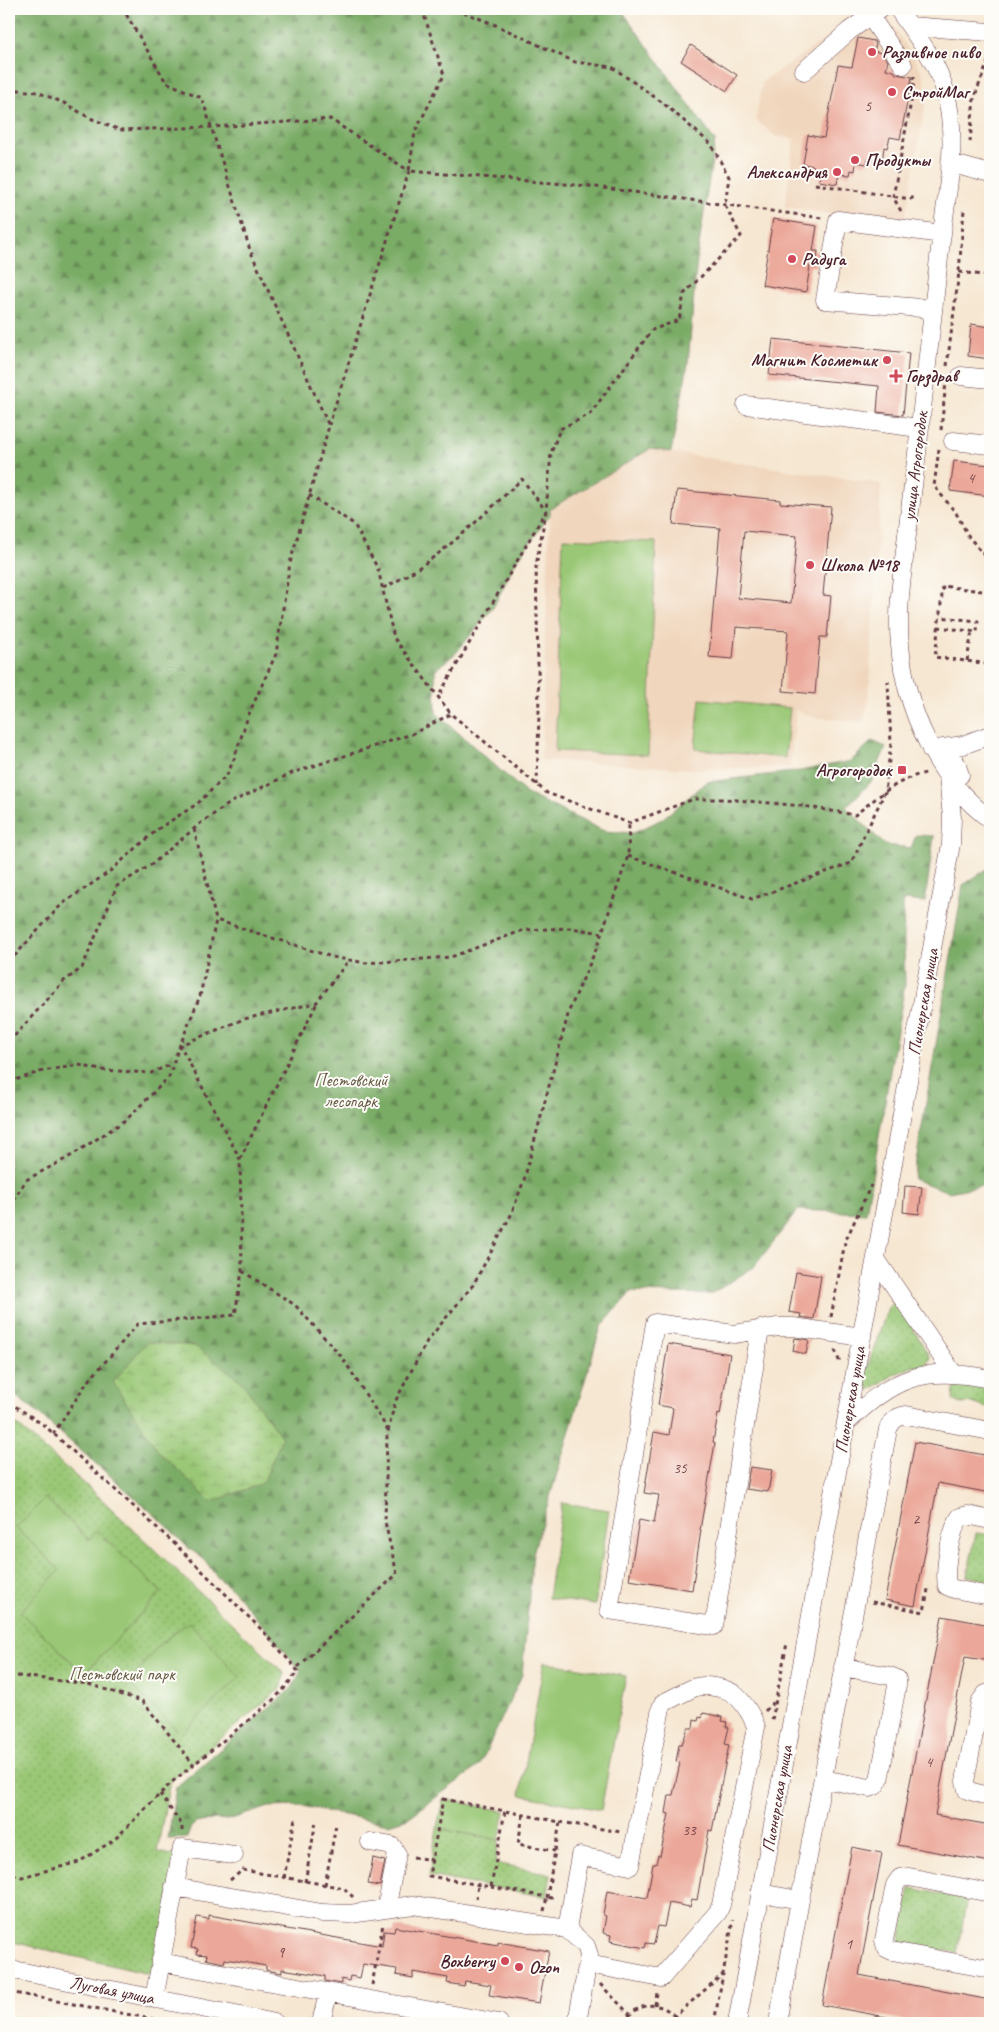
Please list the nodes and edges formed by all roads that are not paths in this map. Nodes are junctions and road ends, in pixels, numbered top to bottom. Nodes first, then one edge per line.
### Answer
1 (898, 9) edge
2 (875, 12) edge
3 (910, 26) junction
4 (990, 32) edge
5 (904, 65) road end
6 (804, 72) dead end
7 (950, 163) junction
8 (990, 174) edge
9 (942, 234) junction
10 (933, 309) junction
11 (961, 376) dead end
12 (990, 379) edge
13 (746, 405) dead end
14 (920, 428) junction
15 (954, 442) dead end
16 (990, 446) edge
17 (987, 736) dead end
18 (931, 750) junction
19 (946, 773) junction
20 (990, 819) edge
21 (876, 1259) junction
22 (760, 1330) junction
23 (862, 1337) junction
24 (953, 1373) junction
25 (990, 1379) edge
26 (846, 1423) junction
27 (990, 1431) edge
28 (990, 1520) edge
29 (990, 1596) edge
30 (843, 1667) junction
31 (990, 1693) edge
32 (823, 1779) junction
33 (990, 1797) edge
34 (370, 1842) dead end
35 (234, 1855) dead end
36 (174, 1888) junction
37 (760, 1893) junction
38 (990, 1893) edge
39 (800, 1900) junction
40 (386, 1909) junction
41 (567, 1928) junction
42 (160, 1962) junction
43 (588, 1964) junction
44 (9, 1969) edge
45 (990, 1970) edge
46 (328, 1992) junction
47 (154, 1999) junction
48 (214, 2017) edge
49 (275, 2023) edge
50 (321, 2023) edge
51 (499, 2023) edge
52 (577, 2023) edge
53 (737, 2023) edge
54 (780, 2023) edge

1 - 3 street, улица Агрогородок
2 - 5 street
2 - 6 street
3 - 4 street
3 - 7 street, улица Агрогородок
7 - 8 street
7 - 9 street, улица Агрогородок
9 - 10 street, улица Агрогородок
9 - 10 street
10 - 14 street, улица Агрогородок
11 - 12 street
13 - 14 street
14 - 18 street, улица Агрогородок
15 - 16 street
17 - 18 street
18 - 19 street, улица Агрогородок
19 - 20 street, улица Агрогородок
19 - 21 street, Пионерская улица
21 - 23 street, Пионерская улица
21 - 24 street
22 - 22 street
22 - 23 street
23 - 26 street, Пионерская улица
24 - 25 street
24 - 26 street
26 - 37 street, Пионерская улица
27 - 30 street
28 - 29 street
30 - 32 street
30 - 32 street
31 - 33 street
32 - 39 street
34 - 40 street
35 - 36 street
36 - 40 street
36 - 42 street
37 - 39 street
37 - 53 street, Пионерская улица
38 - 45 street
39 - 54 street
40 - 41 street
41 - 43 street
41 - 43 street
42 - 46 street
42 - 47 street
43 - 52 street
44 - 47 street, Луговая улица
46 - 50 street
46 - 51 street
47 - 48 street, Луговая улица
48 - 49 street, Луговая улица

